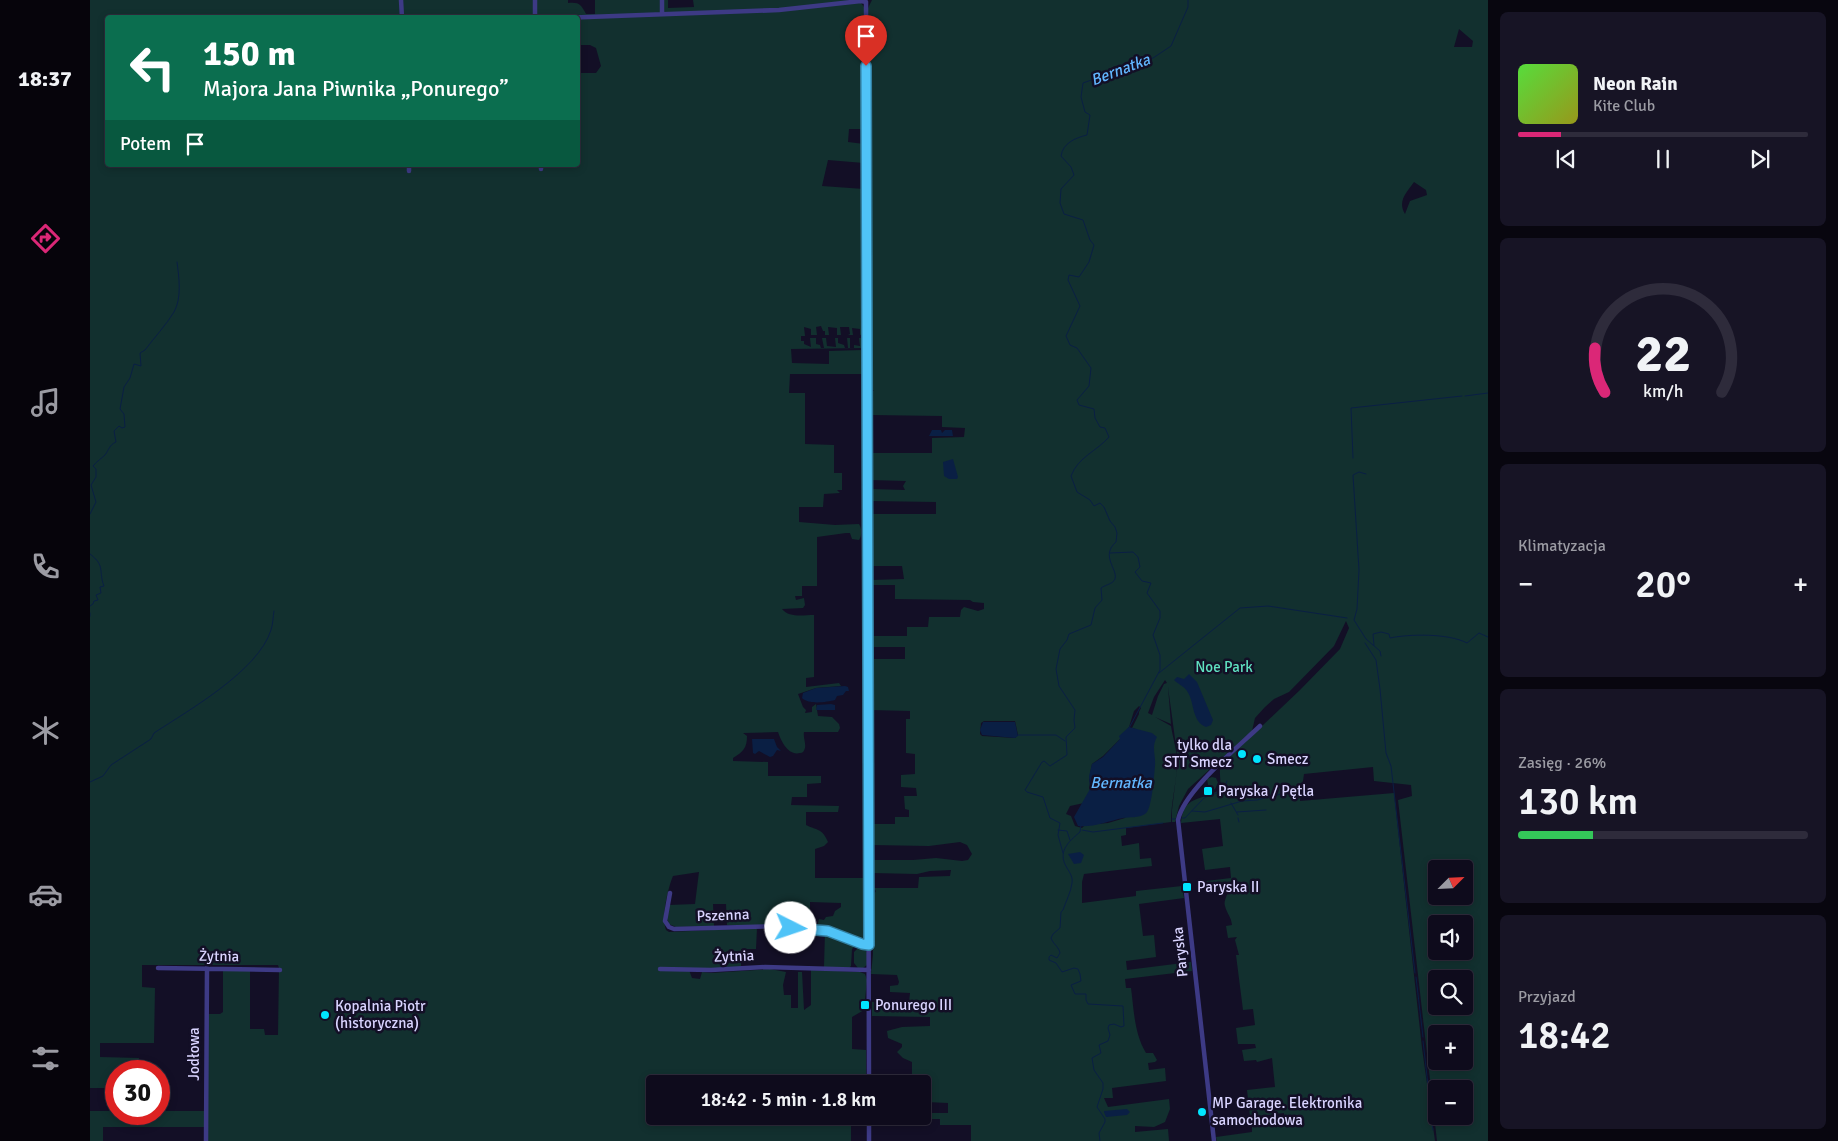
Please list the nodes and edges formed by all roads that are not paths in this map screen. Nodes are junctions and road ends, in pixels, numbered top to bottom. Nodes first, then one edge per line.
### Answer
1 (401, 0) edge
2 (535, 0) edge
3 (662, 0) edge
4 (867, 1) edge
5 (662, 14) junction
6 (402, 15) edge
7 (536, 15) edge
8 (580, 17) edge
9 (409, 167) edge
10 (409, 171) dead end
11 (1260, 726) dead end
12 (670, 892) dead end
13 (869, 945) junction
14 (158, 968) dead end
15 (207, 968) junction
16 (660, 969) dead end
17 (280, 970) dead end
18 (869, 970) junction
19 (869, 1075) edge
20 (869, 1125) edge
21 (206, 1141) edge
22 (869, 1141) edge
23 (1214, 1141) edge

1 - 6 street
2 - 7 street
3 - 5 street
4 - 5 street
4 - 13 street
5 - 8 street
9 - 10 street
11 - 23 street, Paryska
12 - 13 street, Pszenna
13 - 18 street
14 - 15 street, Żytnia
15 - 17 street, Żytnia
15 - 21 street, Jodłowa
16 - 18 street, Żytnia
18 - 19 street
20 - 22 street

